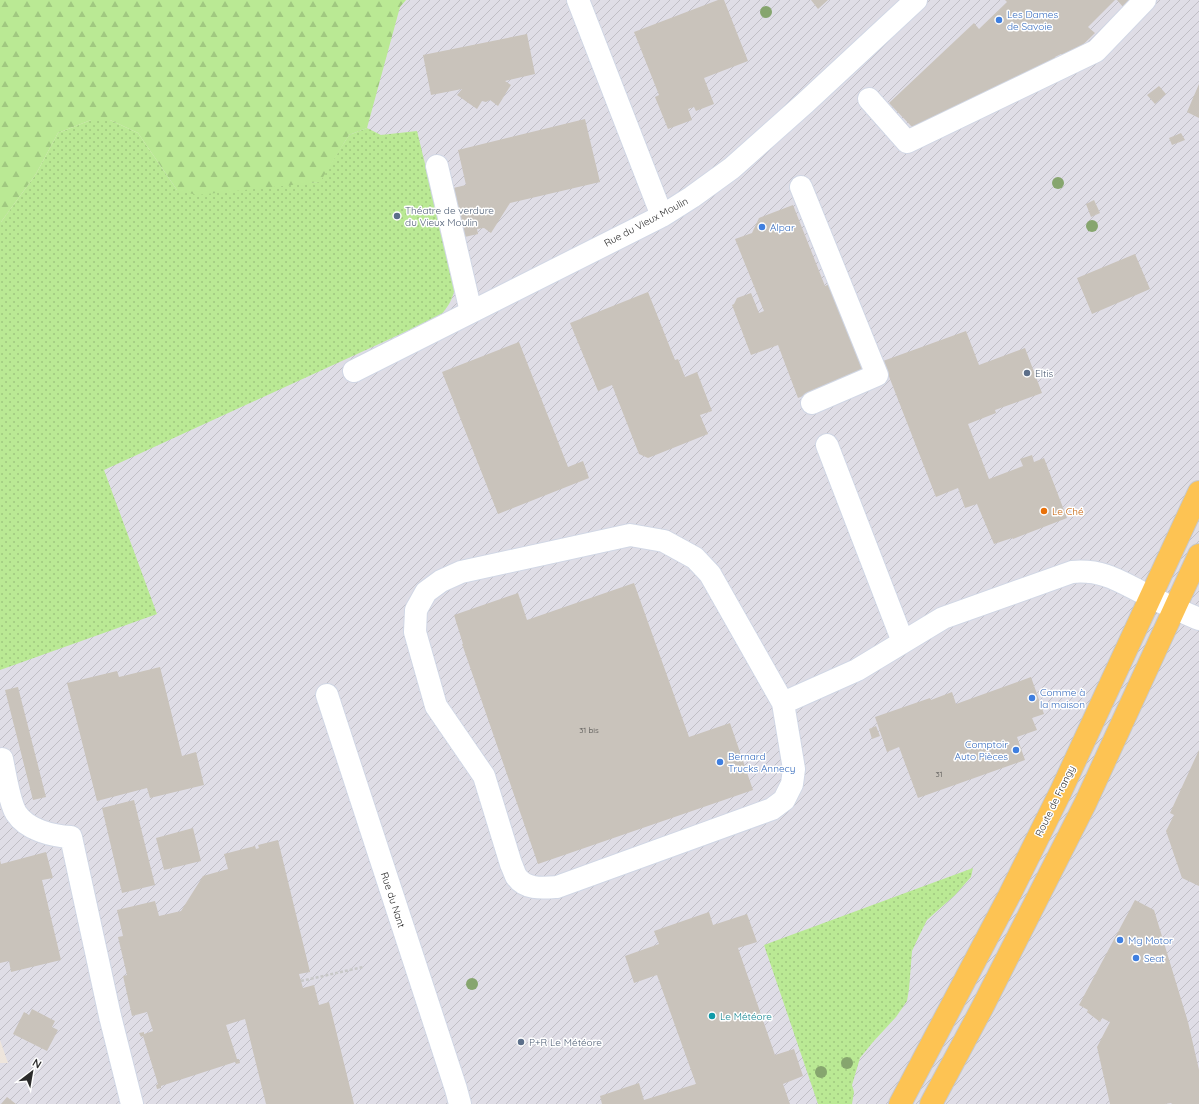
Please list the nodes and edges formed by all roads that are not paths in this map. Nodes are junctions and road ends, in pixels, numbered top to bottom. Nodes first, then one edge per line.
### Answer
1 (578, 0) edge
2 (916, 0) edge
3 (1145, 0) edge
4 (869, 99) dead end
5 (437, 166) dead end
6 (801, 187) dead end
7 (662, 216) junction
8 (471, 312) junction
9 (354, 371) dead end
10 (812, 403) dead end
11 (827, 445) dead end
12 (1199, 492) edge
13 (1199, 555) edge
14 (1151, 597) junction
15 (1175, 608) junction
16 (1199, 619) edge
17 (903, 642) junction
18 (327, 695) dead end
19 (783, 703) junction
20 (2, 759) dead end
21 (132, 1104) edge
22 (460, 1104) edge
23 (900, 1104) edge
24 (931, 1104) edge

1 - 7 street
2 - 7 street, Rue du Vieux Moulin
3 - 4 street
5 - 8 street
6 - 10 street
7 - 8 street, Rue du Vieux Moulin
8 - 9 street, Rue du Vieux Moulin
11 - 17 street
12 - 14 main road, Route de Frangy
13 - 15 main road
14 - 15 street
14 - 17 street
14 - 23 main road, Route de Frangy
15 - 16 street
15 - 24 main road
17 - 19 street
18 - 22 street, Rue du Nant
19 - 19 street
20 - 21 street

